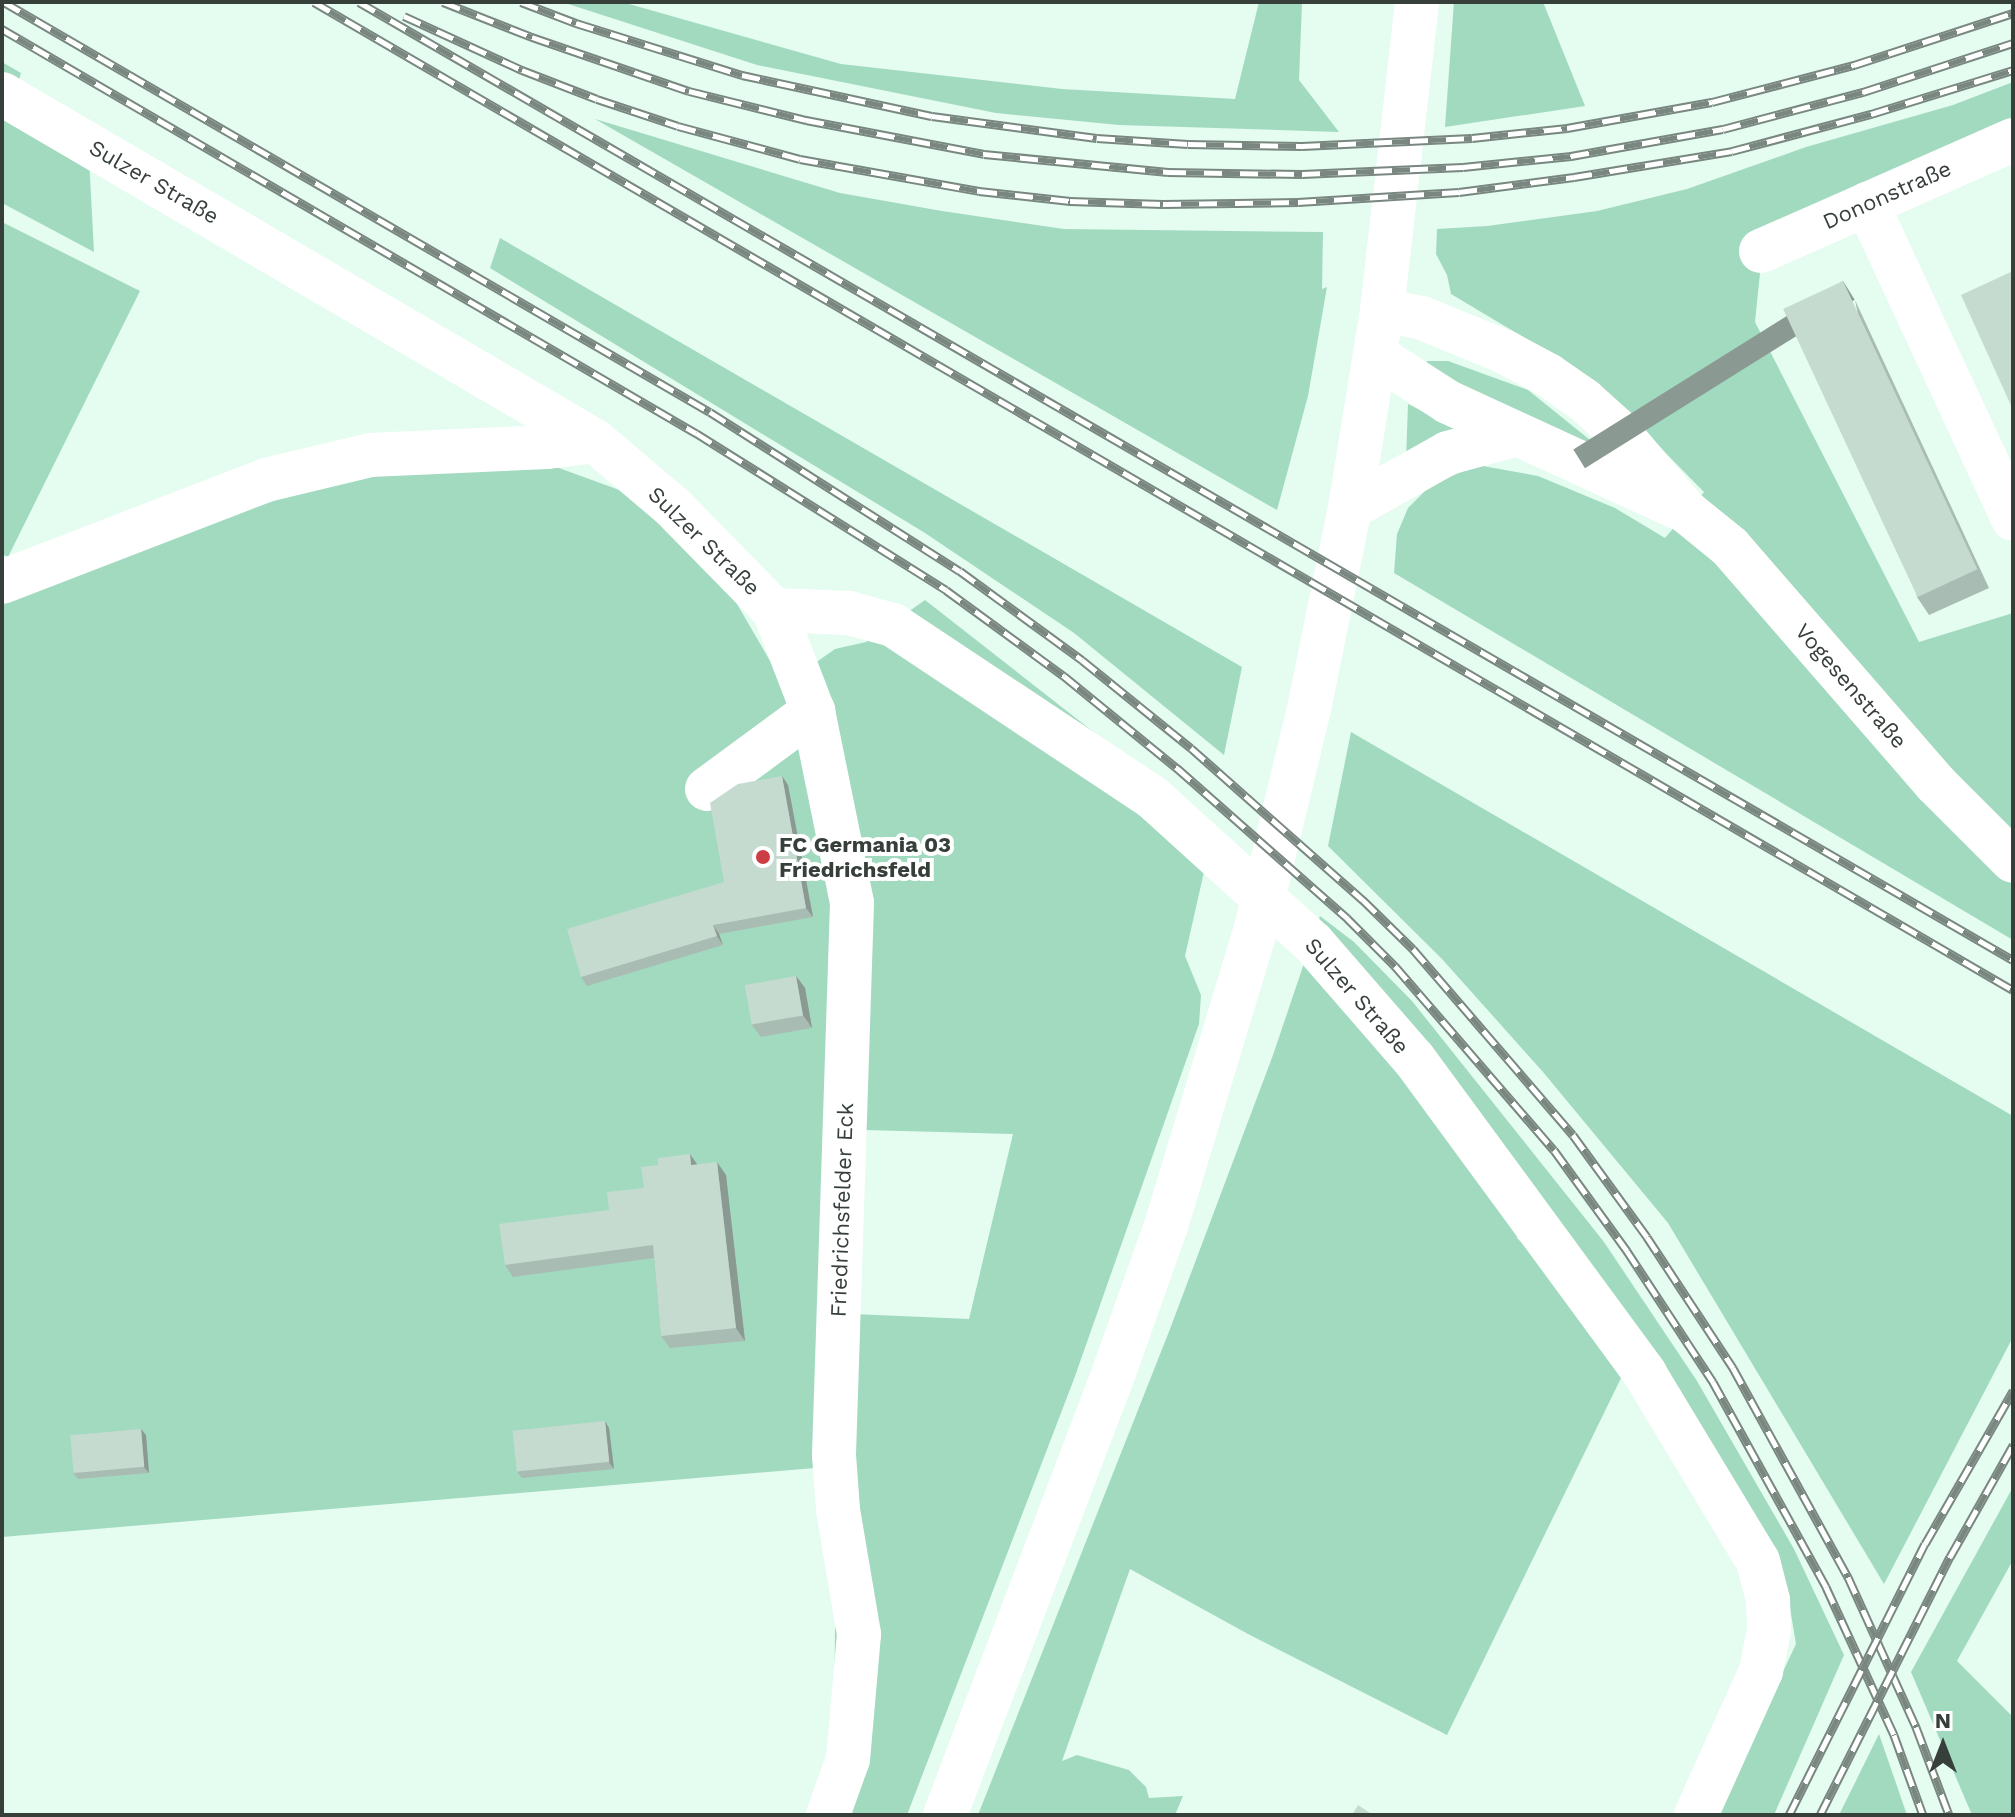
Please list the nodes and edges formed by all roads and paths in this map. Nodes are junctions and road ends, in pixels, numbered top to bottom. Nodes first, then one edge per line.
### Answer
1 (1417, 2) edge
2 (2, 94) edge
3 (2013, 140) edge
4 (1867, 204) junction
5 (1761, 251) dead end
6 (1383, 304) junction
7 (1375, 355) junction
8 (1514, 435) junction
9 (595, 441) junction
10 (1687, 512) junction
11 (2013, 519) edge
12 (1348, 521) junction
13 (2, 582) edge
14 (774, 610) junction
15 (813, 711) junction
16 (707, 789) dead end
17 (2013, 861) edge
18 (828, 1815) edge
19 (945, 1815) edge
20 (1696, 1815) edge

1 - 6 street
2 - 9 street, Sulzer Straße
3 - 4 street, Dononstraße
4 - 5 street, Dononstraße
4 - 11 street
6 - 7 street
6 - 10 street, Vogesenstraße
7 - 8 street, Vogesenstraße
7 - 12 street
8 - 10 street, Vogesenstraße
8 - 12 street
9 - 13 street
9 - 14 street, Sulzer Straße
10 - 17 street, Vogesenstraße
12 - 19 street
14 - 15 street, Friedrichsfelder Eck
14 - 20 street, Sulzer Straße
15 - 16 street
15 - 18 street, Friedrichsfelder Eck

